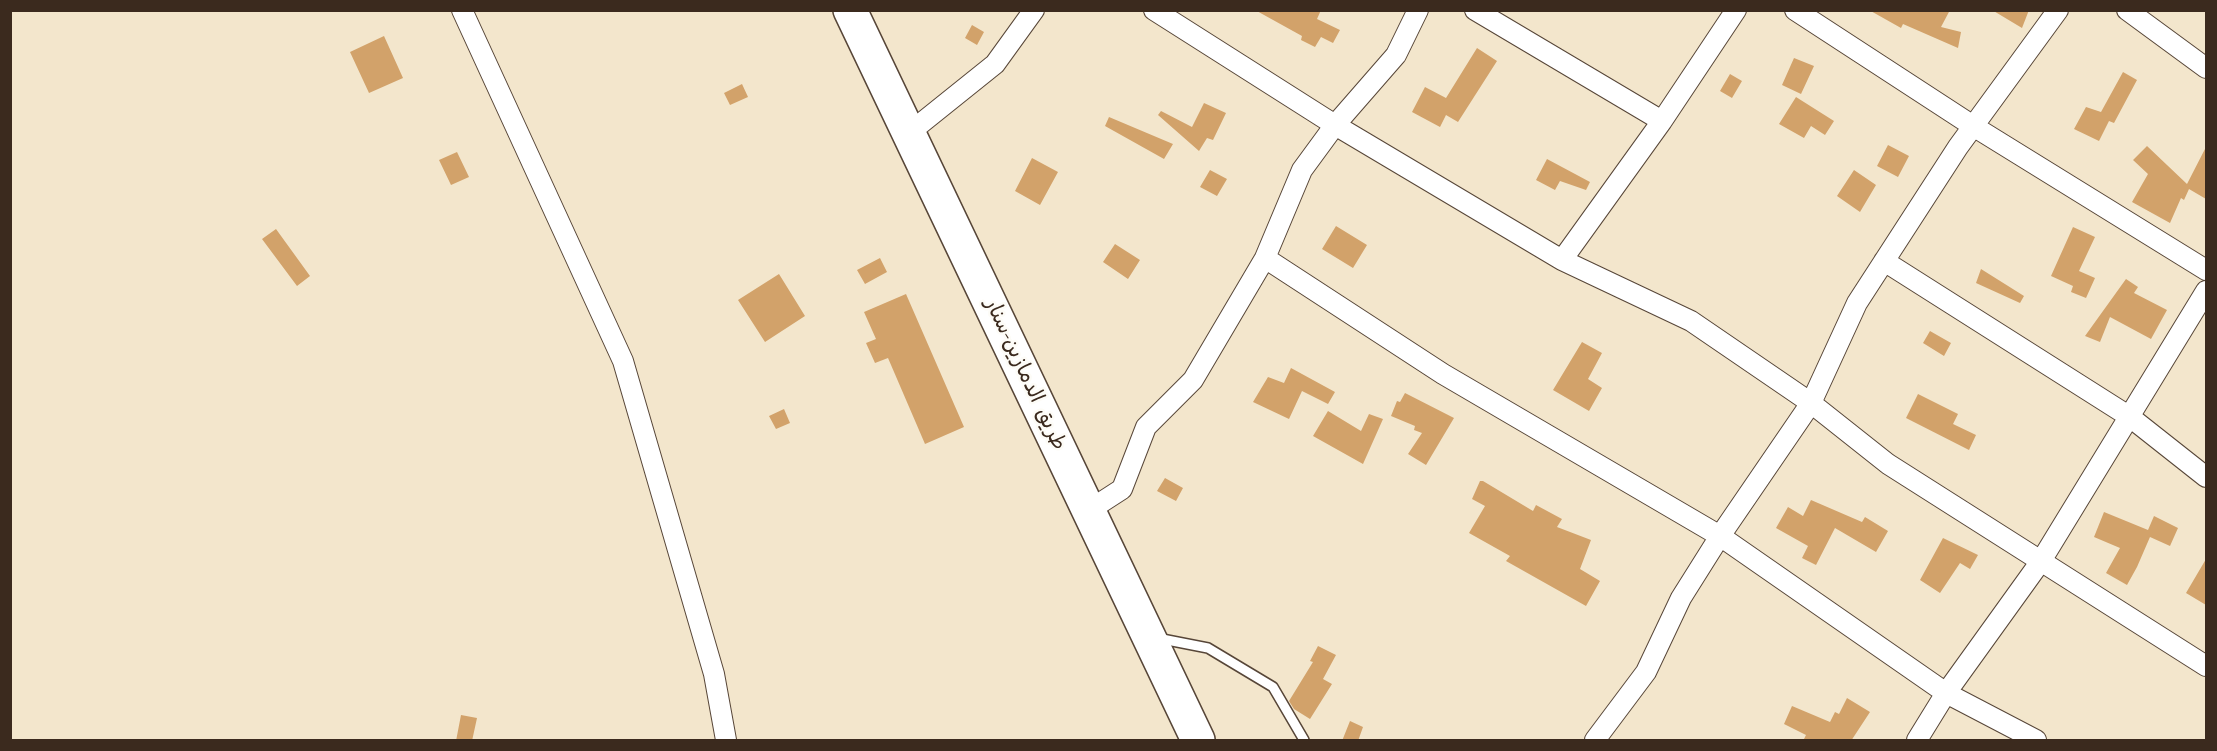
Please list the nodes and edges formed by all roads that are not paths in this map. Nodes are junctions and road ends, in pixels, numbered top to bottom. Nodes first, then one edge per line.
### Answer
1 (462, 10) edge
2 (850, 10) edge
3 (1034, 10) edge
4 (1154, 10) edge
5 (1418, 10) edge
6 (1475, 10) edge
7 (1736, 10) edge
8 (1795, 10) edge
9 (2058, 10) edge
10 (2127, 10) edge
11 (2206, 68) edge
12 (1662, 121) junction
13 (1335, 125) junction
14 (1973, 126) junction
15 (909, 134) junction
16 (1265, 258) junction
17 (1562, 260) junction
18 (1884, 261) junction
19 (2206, 270) edge
20 (2206, 291) edge
21 (1811, 403) junction
22 (2130, 417) junction
23 (2206, 477) edge
24 (1088, 511) junction
25 (1720, 536) junction
26 (2042, 561) junction
27 (1148, 636) junction
28 (2206, 666) edge
29 (1946, 693) junction
30 (726, 741) edge
31 (1197, 741) edge
32 (1304, 741) edge
33 (1595, 741) edge
34 (1917, 741) edge
35 (2036, 741) edge

1 - 30 street
2 - 15 highway, طريق الدمازين-سنار
3 - 15 street
4 - 13 street
5 - 13 street
6 - 12 street
7 - 12 street
8 - 14 street
9 - 14 street
10 - 11 street
12 - 17 street
13 - 16 street
13 - 17 street
14 - 18 street
14 - 19 street
15 - 24 highway, طريق الدمازين-سنار
16 - 24 street
16 - 25 street
17 - 21 street
18 - 21 street
18 - 22 street
20 - 22 street
21 - 25 street
21 - 26 street
22 - 23 street
22 - 26 street
24 - 27 highway, طريق الدمازين-سنار
25 - 29 street
25 - 33 street
26 - 28 street
26 - 29 street
27 - 31 highway, طريق الدمازين-سنار
27 - 32 lane
29 - 34 street
29 - 35 street

